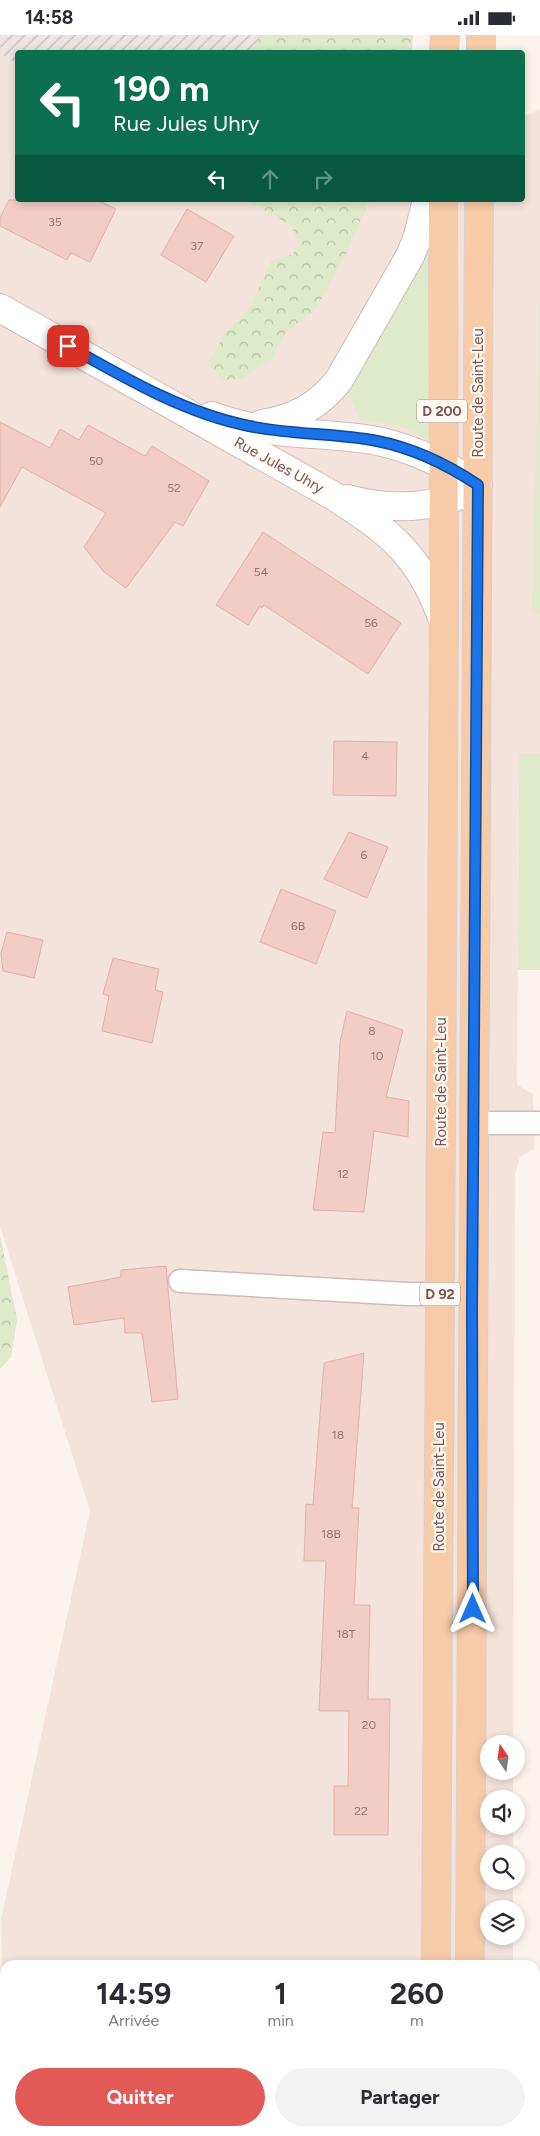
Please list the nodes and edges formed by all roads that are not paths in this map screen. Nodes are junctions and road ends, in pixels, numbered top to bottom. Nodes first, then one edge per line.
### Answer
1 (444, 35) edge
2 (481, 35) edge
3 (444, 50) edge
4 (481, 50) edge
5 (426, 202) edge
6 (444, 202) edge
7 (479, 202) edge
8 (0, 308) edge
9 (148, 390) junction
10 (248, 426) junction
11 (442, 464) junction
12 (478, 485) junction
13 (332, 495) junction
14 (443, 501) junction
15 (444, 623) junction
16 (475, 1123) junction
17 (540, 1123) edge
18 (180, 1281) dead end
19 (440, 1294) junction
20 (436, 1960) edge
21 (470, 1960) edge

1 - 3 main road
2 - 4 main road
5 - 10 street
6 - 11 main road, Route de Saint-Leu / D 200
7 - 12 main road, Route de Saint-Leu / D 200
8 - 9 street, Rue Jules Uhry
9 - 10 street, Rue Jules Uhry
9 - 13 street, Rue Jules Uhry
10 - 11 street, Rue Jules Uhry
11 - 12 street, Rue Jules Uhry
11 - 14 main road, Route de Saint-Leu / D 200
12 - 14 street, Rue Jules Uhry
12 - 16 main road, Route de Saint-Leu / D 92
13 - 14 street, Rue Jules Uhry
13 - 15 street, Rue Jules Uhry
14 - 15 main road, Route de Saint-Leu / D 200
15 - 19 main road, Route de Saint-Leu / D 92
16 - 17 lane
16 - 21 main road, Route de Saint-Leu / D 92
18 - 19 lane
19 - 20 main road, Route de Saint-Leu / D 92

